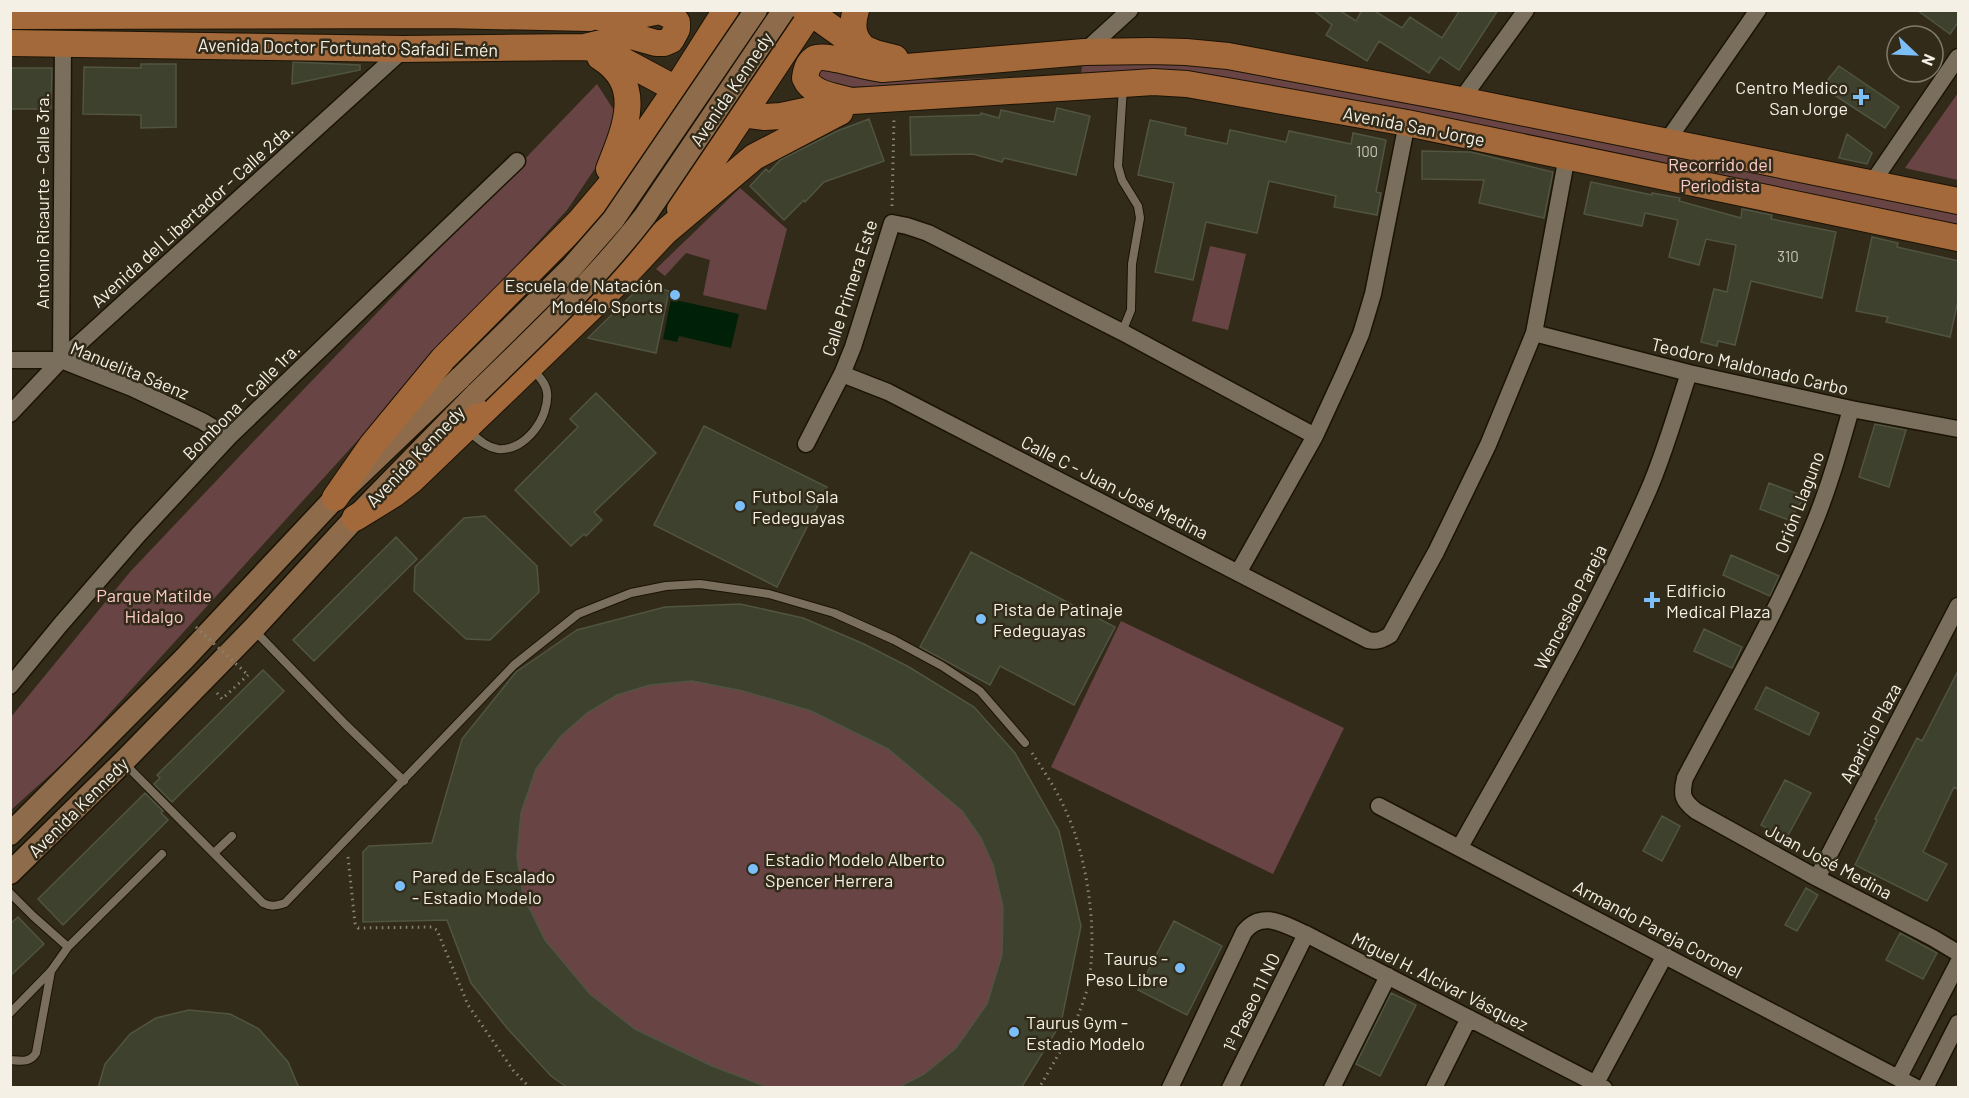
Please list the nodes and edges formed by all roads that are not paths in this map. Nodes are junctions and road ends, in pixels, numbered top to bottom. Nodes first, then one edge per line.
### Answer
1 (617, 10) edge
2 (726, 10) edge
3 (756, 10) edge
4 (784, 10) edge
5 (856, 10) edge
6 (1130, 10) edge
7 (1526, 10) edge
8 (1758, 10) edge
9 (810, 11) edge
10 (227, 13) edge
11 (316, 13) edge
12 (10, 16) edge
13 (589, 18) junction
14 (10, 43) edge
15 (63, 43) junction
16 (578, 47) junction
17 (404, 49) junction
18 (865, 49) junction
19 (1084, 52) junction
20 (1959, 57) edge
21 (934, 66) junction
22 (1123, 84) junction
23 (676, 88) junction
24 (1461, 100) junction
25 (857, 101) junction
26 (742, 114) junction
27 (1407, 123) junction
28 (1667, 141) junction
29 (1567, 156) junction
30 (629, 158) junction
31 (517, 161) dead end
32 (1872, 183) junction
33 (686, 200) junction
34 (1959, 201) edge
35 (580, 221) junction
36 (665, 232) junction
37 (1959, 238) edge
38 (1122, 332) junction
39 (1534, 333) junction
40 (10, 360) edge
41 (61, 360) junction
42 (530, 366) junction
43 (842, 374) junction
44 (1689, 374) junction
45 (1851, 409) junction
46 (10, 414) edge
47 (466, 429) junction
48 (1959, 429) edge
49 (1315, 435) junction
50 (229, 437) junction
51 (806, 444) dead end
52 (335, 498) junction
53 (355, 518) junction
54 (1238, 573) junction
55 (1959, 606) edge
56 (253, 629) junction
57 (10, 686) edge
58 (1025, 743) road end
59 (123, 762) junction
60 (404, 781) junction
61 (1684, 801) joint
62 (1379, 806) dead end
63 (10, 834) edge
64 (232, 836) dead end
65 (1460, 847) junction
66 (214, 853) junction
67 (162, 854) dead end
68 (10, 873) edge
69 (1817, 878) junction
70 (10, 893) edge
71 (1306, 934) junction
72 (68, 947) junction
73 (1959, 953) edge
74 (1665, 955) junction
75 (1959, 963) edge
76 (51, 971) junction
77 (1388, 976) junction
78 (10, 1013) edge
79 (1469, 1018) junction
80 (1959, 1023) edge
81 (10, 1060) edge
82 (1899, 1077) junction
83 (1600, 1085) edge
84 (1170, 1088) edge
85 (1230, 1088) edge
86 (1332, 1088) edge
87 (1434, 1088) edge
88 (1917, 1088) edge
89 (1925, 1088) edge

1 - 13 main road, Avenida Doctor Fortunato Safadi Emén
2 - 23 main road
3 - 52 main road, Avenida Kennedy, bridge
4 - 53 main road, Avenida Kennedy, bridge
5 - 18 main road
6 - 19 street
7 - 24 street
8 - 28 street
9 - 18 main road
9 - 26 main road
10 - 11 main road, Avenida Doctor Fortunato Safadi Emén
10 - 12 main road, Avenida Doctor Fortunato Safadi Emén
11 - 13 main road, Avenida Doctor Fortunato Safadi Emén
13 - 16 main road
14 - 15 main road, Avenida Doctor Fortunato Safadi Emén
15 - 17 main road, Avenida Doctor Fortunato Safadi Emén
15 - 41 street, Antonio Ricaurte - Calle 3ra.
16 - 17 main road, Avenida Doctor Fortunato Safadi Emén
16 - 23 main road, Avenida Doctor Fortunato Safadi Emén
16 - 35 main road
17 - 41 street, Avenida del Libertador - Calle 2da.
18 - 21 main road
19 - 21 main road, Avenida San Jorge
19 - 24 main road, Avenida San Jorge
20 - 32 street
21 - 25 main road, Avenida San Jorge
22 - 25 main road, Avenida San Jorge
22 - 27 main road, Avenida San Jorge
22 - 38 lane
23 - 26 main road, Avenida Doctor Fortunato Safadi Emén
23 - 30 main road
24 - 28 main road, Avenida San Jorge
25 - 26 main road, Avenida Doctor Fortunato Safadi Emén
25 - 36 main road
26 - 33 main road
27 - 29 main road, Avenida San Jorge
27 - 49 street
28 - 32 main road, Avenida San Jorge
29 - 37 main road, Avenida San Jorge
29 - 39 street
30 - 33 main road
30 - 35 main road
31 - 50 street, Bombona - Calle 1ra.
32 - 34 main road, Avenida San Jorge
33 - 36 main road
35 - 52 main road
36 - 42 main road
38 - 43 street, Calle Primera Este
38 - 49 street
39 - 44 street, Teodoro Maldonado Carbo
39 - 54 street, Calle C - Juan José Medina
40 - 41 street, Manuelita Sáenz
41 - 46 street, Avenida del Libertador - Calle 2da.
41 - 50 street, Manuelita Sáenz
42 - 47 main road
42 - 47 lane
43 - 51 street, Calle Primera Este
43 - 54 street, Calle C - Juan José Medina
44 - 45 street, Teodoro Maldonado Carbo
44 - 65 street, Wenceslao Pareja
45 - 48 street, Teodoro Maldonado Carbo
45 - 61 street, Orión Llaguno
47 - 53 main road
49 - 54 street
50 - 57 street, Bombona - Calle 1ra.
52 - 63 main road, Avenida Kennedy
53 - 56 main road, Avenida Kennedy
55 - 69 street, Aparicio Plaza
56 - 59 main road, Avenida Kennedy
56 - 60 lane
58 - 60 lane
59 - 66 lane
59 - 68 main road, Avenida Kennedy
60 - 66 lane
61 - 69 street, Juan José Medina
62 - 65 street, Armando Pareja Coronel
64 - 66 lane
65 - 74 street, Armando Pareja Coronel
67 - 72 lane
69 - 73 street, Juan José Medina
70 - 72 lane
71 - 77 street, Miguel H. Alcívar Vásquez
71 - 84 street, Miguel H. Alcívar Vásquez
71 - 85 street, 1º Paseo 11 NO
72 - 76 lane
74 - 82 street, Armando Pareja Coronel
74 - 83 street
75 - 82 street
76 - 78 lane
76 - 81 lane
77 - 79 street, Miguel H. Alcívar Vásquez
77 - 86 street
79 - 83 street, Miguel H. Alcívar Vásquez
79 - 87 street
80 - 89 street
82 - 88 street, Armando Pareja Coronel

